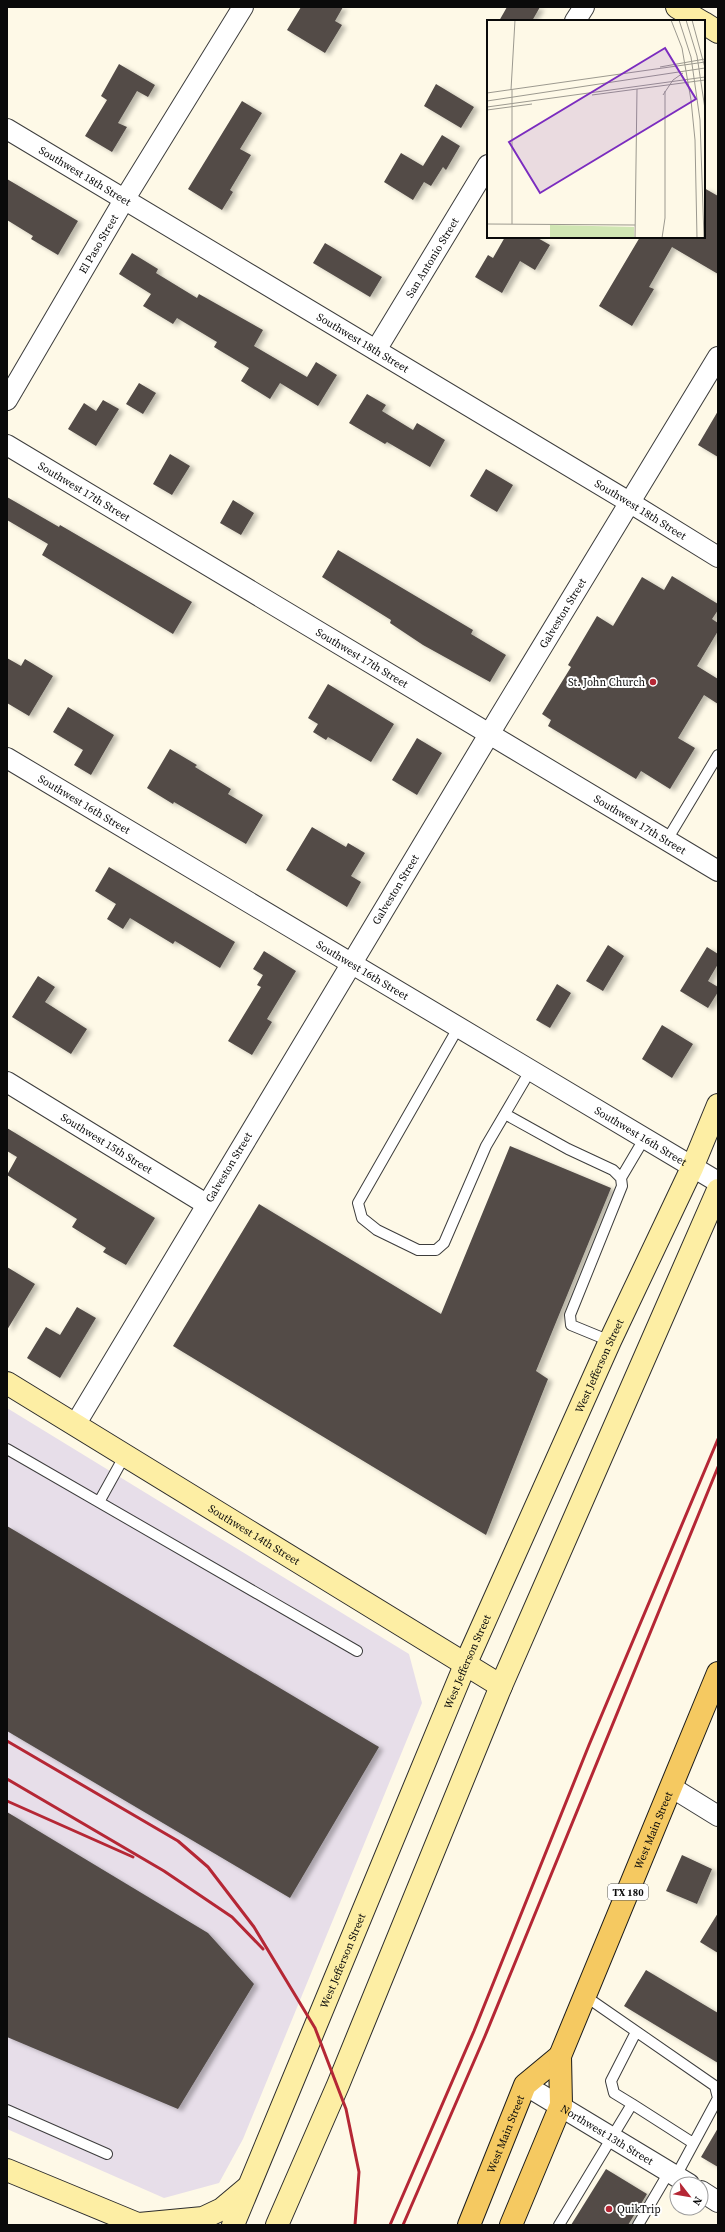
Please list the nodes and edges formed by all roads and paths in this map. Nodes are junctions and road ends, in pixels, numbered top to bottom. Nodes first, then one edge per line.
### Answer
1 (243, 7) edge
2 (584, 7) edge
3 (677, 7) edge
4 (576, 20) edge
5 (698, 20) edge
6 (705, 24) edge
7 (718, 32) edge
8 (7, 129) edge
9 (487, 167) edge
10 (124, 200) junction
11 (376, 350) junction
12 (718, 357) edge
13 (7, 400) edge
14 (7, 445) edge
15 (629, 502) junction
16 (718, 558) edge
17 (491, 734) junction
18 (718, 755) edge
19 (7, 758) edge
20 (667, 840) junction
21 (718, 871) edge
22 (349, 964) junction
23 (458, 1028) junction
24 (530, 1071) junction
25 (7, 1082) edge
26 (718, 1105) edge
27 (505, 1114) junction
28 (644, 1139) junction
29 (692, 1168) junction
30 (621, 1178) junction
31 (718, 1182) edge
32 (718, 1190) edge
33 (206, 1204) junction
34 (610, 1341) junction
35 (7, 1383) edge
36 (75, 1425) junction
37 (7, 1449) edge
38 (125, 1455) junction
39 (99, 1502) junction
40 (357, 1651) dead end
41 (465, 1665) junction
42 (718, 1673) edge
43 (501, 1686) junction
44 (671, 1787) junction
45 (718, 1816) edge
46 (584, 1996) junction
47 (636, 2032) junction
48 (560, 2056) junction
49 (525, 2085) junction
50 (632, 2104) junction
51 (561, 2105) junction
52 (7, 2110) edge
53 (611, 2136) junction
54 (693, 2143) junction
55 (107, 2154) dead end
56 (7, 2170) edge
57 (676, 2176) edge
58 (678, 2176) edge
59 (249, 2186) junction
60 (669, 2188) edge
61 (709, 2196) edge
62 (718, 2202) edge
63 (281, 2222) edge
64 (139, 2225) edge
65 (233, 2225) edge
66 (469, 2225) edge
67 (511, 2225) edge
68 (559, 2225) edge
69 (638, 2225) edge

1 - 10 street, El Paso Street
2 - 4 street
3 - 5 main road
6 - 7 main road
8 - 10 street, Southwest 18th Street
9 - 11 street, San Antonio Street
10 - 11 street, Southwest 18th Street
10 - 13 street, El Paso Street
11 - 15 street, Southwest 18th Street
12 - 15 street, Galveston Street
14 - 17 street, Southwest 17th Street
15 - 16 street, Southwest 18th Street
15 - 17 street, Galveston Street
17 - 20 street, Southwest 17th Street
17 - 22 street, Galveston Street
18 - 20 lane
19 - 22 street, Southwest 16th Street
20 - 21 street, Southwest 17th Street
22 - 23 street, Southwest 16th Street
22 - 33 street, Galveston Street
23 - 24 street, Southwest 16th Street
23 - 27 lane
24 - 27 lane
24 - 28 street, Southwest 16th Street
25 - 33 street, Southwest 15th Street
26 - 29 main road, West Jefferson Street
27 - 30 lane
28 - 29 street, Southwest 16th Street
28 - 30 lane
29 - 31 street, Southwest 16th Street
29 - 34 main road, West Jefferson Street
30 - 34 lane
32 - 43 main road
33 - 36 street, Galveston Street
34 - 41 main road, West Jefferson Street
35 - 36 main road, Southwest 14th Street
36 - 38 main road, Southwest 14th Street
37 - 39 lane
38 - 39 lane
38 - 41 main road, Southwest 14th Street
39 - 40 lane
41 - 43 main road, Southwest 14th Street
41 - 59 main road, West Jefferson Street
42 - 44 main road, West Main Street / TX 180
43 - 63 main road
44 - 45 street
44 - 46 main road, West Main Street / TX 180
46 - 47 lane
46 - 48 main road, West Main Street / TX 180
47 - 50 lane
47 - 54 lane
48 - 49 main road, West Main Street / TX 180
48 - 51 main road, West Main Street / TX 180
49 - 51 street, Northwest 13th Street
49 - 66 main road, West Main Street / TX 180
50 - 53 lane
50 - 54 lane
51 - 53 street, Northwest 13th Street
51 - 67 main road, West Main Street / TX 180
52 - 55 lane
53 - 57 street, Northwest 13th Street
53 - 68 lane
54 - 58 lane
56 - 64 main road
59 - 64 main road
59 - 65 main road, West Jefferson Street
60 - 69 lane
61 - 62 street

